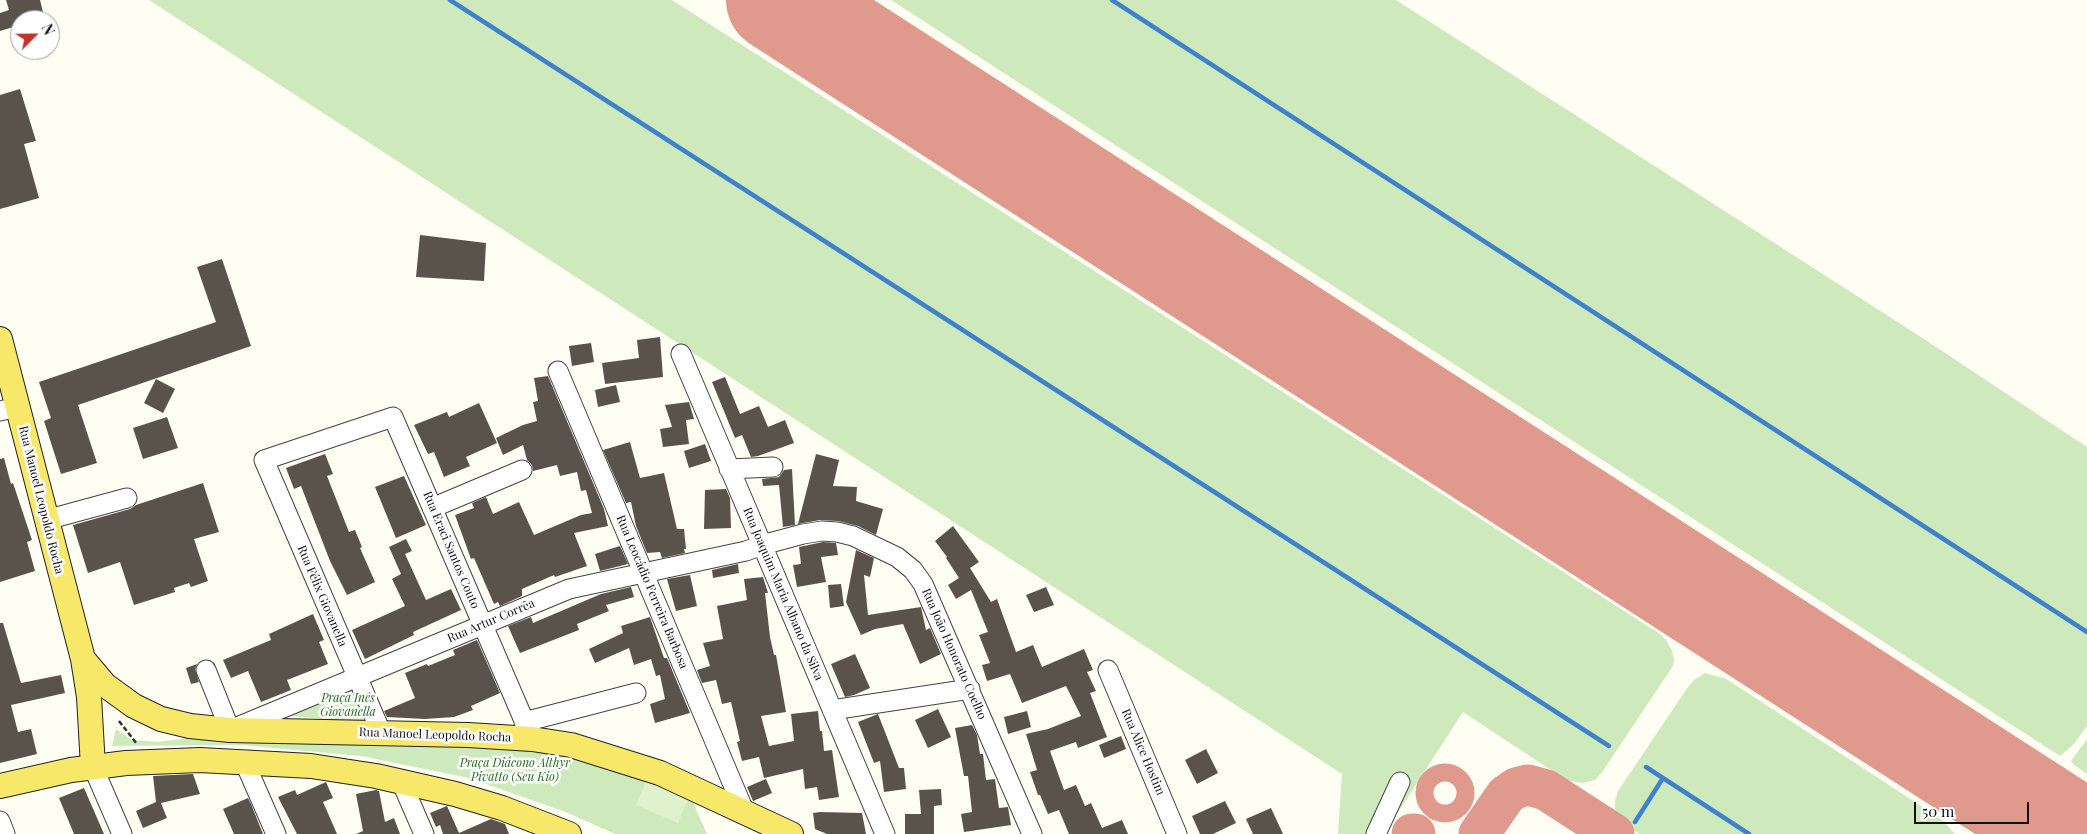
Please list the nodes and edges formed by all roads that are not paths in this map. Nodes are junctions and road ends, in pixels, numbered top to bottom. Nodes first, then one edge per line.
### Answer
1 (0, 340) edge
2 (681, 354) dead end
3 (558, 371) dead end
4 (9, 409) edge
5 (394, 417) joint
6 (773, 466) dead end
7 (729, 468) junction
8 (522, 470) dead end
9 (127, 498) dead end
10 (432, 508) junction
11 (46, 520) junction
12 (762, 545) junction
13 (644, 573) junction
14 (482, 625) junction
15 (82, 660) junction
16 (206, 670) dead end
17 (1108, 670) dead end
18 (357, 678) junction
19 (970, 689) junction
20 (636, 693) dead end
21 (832, 710) junction
22 (230, 730) junction
23 (528, 730) junction
24 (381, 732) junction
25 (244, 761) junction
26 (94, 767) junction
27 (401, 781) junction
28 (1400, 782) dead end
29 (0, 786) edge
30 (745, 813) junction
31 (0, 821) edge
32 (6, 834) edge
33 (122, 834) edge
34 (276, 834) edge
35 (424, 834) edge
36 (569, 834) edge
37 (791, 834) edge
38 (885, 834) edge
39 (1032, 834) edge
40 (1177, 834) edge
41 (1376, 834) edge

1 - 4 main road, Rua Manoel Leopoldo Rocha
2 - 7 street, Rua Joaquim Maria Albano da Silva
3 - 13 street, Rua Leocádio Ferreira Barbosa
4 - 11 main road, Rua Manoel Leopoldo Rocha
5 - 10 street, Rua Eraci Santos Couto
5 - 18 street, Rua Félix Giovanella
6 - 7 street
7 - 12 street, Rua Joaquim Maria Albano da Silva
8 - 10 street
9 - 11 street
10 - 14 street, Rua Eraci Santos Couto
11 - 15 main road, Rua Manoel Leopoldo Rocha
12 - 13 street, Rua Artur Corrêa
12 - 19 street, Rua João Honorato Coelho
12 - 21 street, Rua Joaquim Maria Albano da Silva
13 - 14 street, Rua Artur Corrêa
13 - 30 street, Rua Leocádio Ferreira Barbosa
14 - 18 street, Rua Artur Corrêa
14 - 23 street, Rua Eraci Santos Couto
15 - 22 main road, Rua Manoel Leopoldo Rocha
15 - 26 main road, Rua Manoel Leopoldo Rocha
16 - 22 street
17 - 40 street, Rua Alice Hostim
18 - 22 street, Rua Artur Corrêa
18 - 24 street, Rua Félix Giovanella
19 - 21 street
19 - 39 street, Rua João Honorato Coelho
20 - 23 street
21 - 38 street, Rua Joaquim Maria Albano da Silva
22 - 24 main road, Rua Manoel Leopoldo Rocha
23 - 24 main road, Rua Manoel Leopoldo Rocha
23 - 30 main road, Rua Manoel Leopoldo Rocha
25 - 26 main road
25 - 27 main road
25 - 34 street
26 - 29 main road
26 - 33 street
27 - 35 street
27 - 36 main road
28 - 41 street
30 - 37 main road, Rua Manoel Leopoldo Rocha
31 - 32 street

